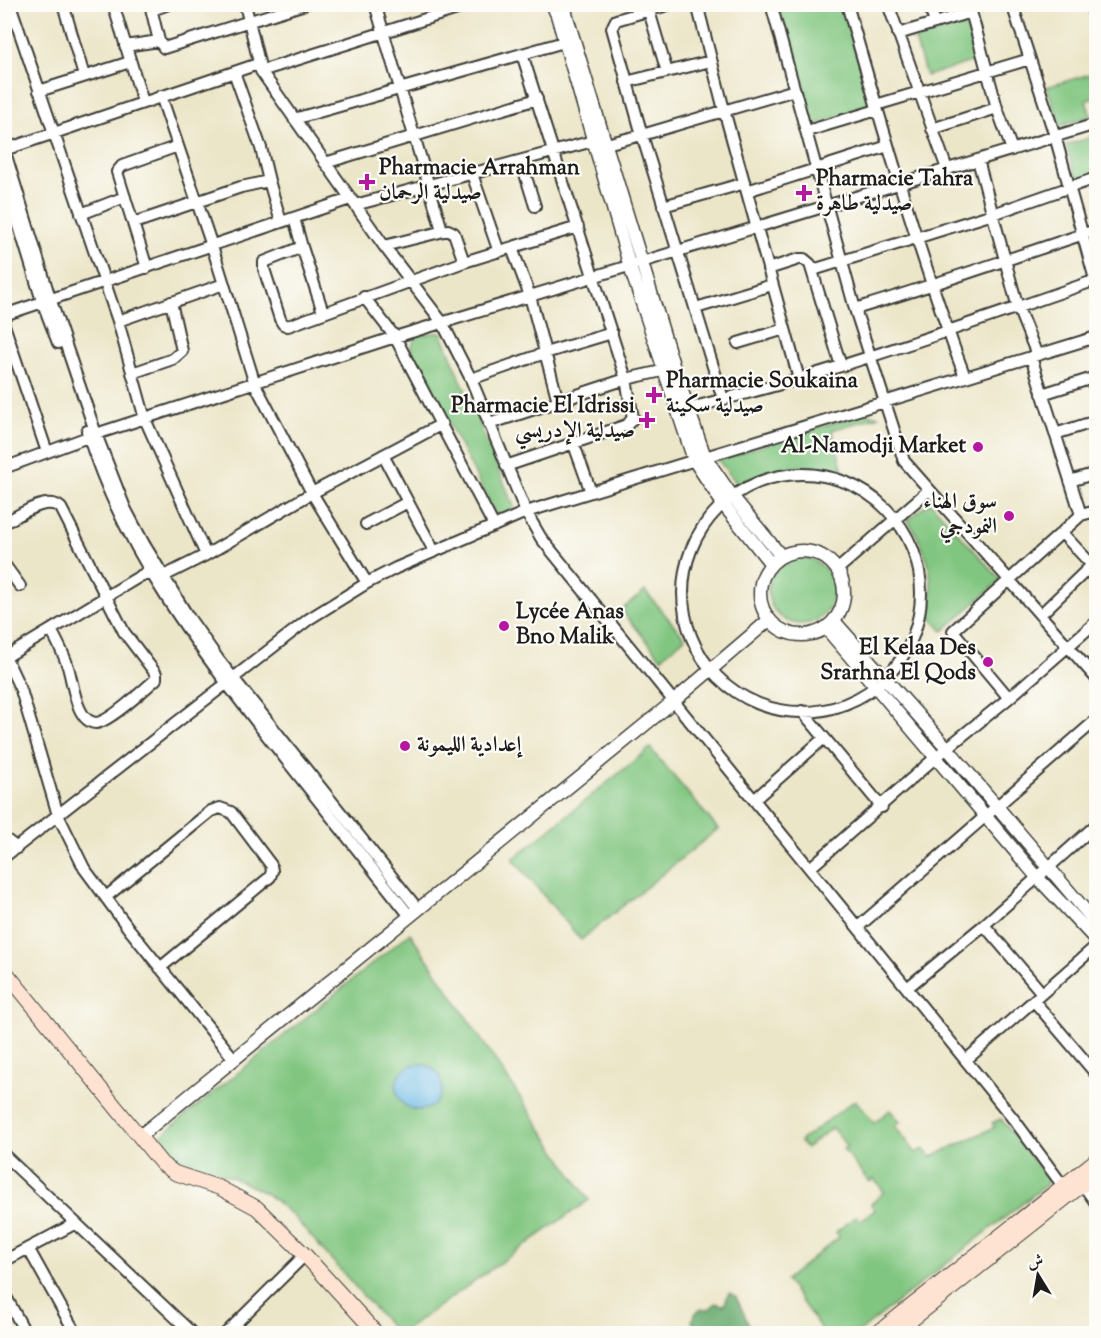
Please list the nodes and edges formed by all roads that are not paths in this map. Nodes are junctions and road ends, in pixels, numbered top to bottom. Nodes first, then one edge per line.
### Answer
1 (63, 4) edge
2 (113, 4) edge
3 (169, 4) edge
4 (245, 4) edge
5 (305, 4) edge
6 (375, 4) edge
7 (473, 4) edge
8 (552, 4) edge
9 (566, 4) edge
10 (672, 4) edge
11 (697, 4) edge
12 (771, 4) edge
13 (847, 4) edge
14 (888, 4) edge
15 (929, 4) edge
16 (1026, 4) edge
17 (1091, 4) edge
18 (1013, 6) edge
19 (11, 7) dead end
20 (151, 7) edge
21 (970, 8) edge
22 (650, 11) junction
23 (248, 22) junction
24 (1096, 22) edge
25 (934, 23) junction
26 (384, 31) junction
27 (898, 34) junction
28 (159, 41) junction
29 (564, 42) junction
30 (125, 46) junction
31 (522, 54) junction
32 (1029, 59) junction
33 (711, 61) junction
34 (130, 62) junction
35 (259, 68) junction
36 (987, 71) junction
37 (234, 72) junction
38 (667, 72) junction
39 (84, 76) junction
40 (626, 82) junction
41 (400, 88) junction
42 (795, 90) junction
43 (39, 91) junction
44 (919, 92) junction
45 (161, 96) junction
46 (537, 99) junction
47 (143, 102) junction
48 (877, 107) junction
49 (997, 108) junction
50 (724, 110) junction
51 (294, 119) junction
52 (1096, 124) edge
53 (932, 129) junction
54 (807, 131) junction
55 (53, 134) junction
56 (642, 135) junction
57 (413, 136) junction
58 (1055, 136) junction
59 (593, 141) junction
60 (606, 144) junction
61 (178, 146) junction
62 (888, 147) junction
63 (5, 150) edge
64 (1012, 150) junction
65 (554, 152) junction
66 (978, 160) junction
67 (521, 161) junction
68 (325, 163) junction
69 (947, 169) junction
70 (818, 170) junction
71 (472, 174) junction
72 (4, 177) edge
73 (1096, 178) edge
74 (269, 181) junction
75 (428, 185) junction
76 (899, 185) junction
77 (746, 187) junction
78 (1068, 187) junction
79 (125, 197) junction
80 (197, 202) junction
81 (353, 202) junction
82 (828, 205) junction
83 (535, 206) dead end
84 (663, 206) junction
85 (81, 214) junction
86 (993, 214) junction
87 (294, 218) junction
88 (281, 222) junction
89 (134, 223) junction
90 (578, 227) junction
91 (756, 227) junction
92 (442, 230) junction
93 (1096, 230) edge
94 (1083, 234) junction
95 (917, 237) junction
96 (212, 246) junction
97 (384, 246) junction
98 (302, 247) junction
99 (512, 248) junction
100 (677, 251) junction
101 (498, 252) junction
102 (1005, 259) junction
103 (464, 262) junction
104 (842, 262) junction
105 (636, 265) junction
106 (147, 268) junction
107 (768, 269) junction
108 (813, 270) junction
109 (594, 276) junction
110 (411, 280) junction
111 (105, 281) junction
112 (1096, 281) edge
113 (224, 284) junction
114 (772, 285) junction
115 (932, 286) junction
116 (530, 296) junction
117 (364, 297) junction
118 (46, 300) junction
119 (171, 303) junction
120 (696, 308) junction
121 (1018, 308) junction
122 (855, 309) junction
123 (323, 312) junction
124 (4, 315) edge
125 (118, 321) junction
126 (442, 322) junction
127 (4, 325) edge
128 (785, 329) junction
129 (948, 332) junction
130 (612, 333) junction
131 (395, 337) junction
132 (1096, 337) edge
133 (738, 343) dead end
134 (544, 353) junction
135 (1034, 356) junction
136 (871, 357) junction
137 (842, 366) junction
138 (669, 369) junction
139 (132, 373) junction
140 (965, 377) junction
141 (1096, 378) edge
142 (471, 379) junction
143 (626, 379) junction
144 (800, 379) junction
145 (255, 384) junction
146 (1042, 394) junction
147 (723, 399) junction
148 (558, 401) junction
149 (885, 401) junction
150 (688, 409) junction
151 (145, 419) junction
152 (1096, 421) edge
153 (441, 424) junction
154 (489, 424) junction
155 (1055, 434) junction
156 (92, 435) junction
157 (573, 442) junction
158 (47, 452) junction
159 (383, 455) junction
160 (700, 458) junction
161 (506, 466) junction
162 (4, 468) edge
163 (1096, 473) edge
164 (1070, 481) junction
165 (929, 490) junction
166 (591, 492) junction
167 (312, 493) junction
168 (728, 500) junction
169 (408, 502) junction
170 (1096, 511) edge
171 (525, 512) junction
172 (1081, 515) junction
173 (896, 518) junction
174 (4, 523) edge
175 (366, 524) dead end
176 (494, 526) junction
177 (1062, 533) junction
178 (434, 551) junction
179 (206, 555) junction
180 (776, 560) junction
181 (1094, 563) edge
182 (4, 564) edge
183 (838, 569) junction
184 (150, 573) junction
185 (163, 575) junction
186 (1009, 581) junction
187 (367, 583) junction
188 (20, 586) dead end
189 (105, 597) junction
190 (1040, 615) junction
191 (769, 620) junction
192 (1096, 622) edge
193 (830, 624) junction
194 (51, 630) junction
195 (1069, 647) junction
196 (5, 656) edge
197 (710, 668) junction
198 (1096, 677) edge
199 (230, 681) junction
200 (881, 682) junction
201 (1009, 698) junction
202 (674, 700) junction
203 (802, 711) junction
204 (1096, 720) edge
205 (824, 738) junction
206 (948, 749) junction
207 (936, 757) junction
208 (754, 800) junction
209 (997, 806) junction
210 (882, 807) junction
211 (58, 815) junction
212 (987, 816) junction
213 (1096, 825) edge
214 (4, 838) edge
215 (17, 848) junction
216 (4, 857) edge
217 (1049, 866) junction
218 (810, 868) junction
219 (1037, 877) junction
220 (106, 897) junction
221 (413, 911) junction
222 (1096, 923) edge
223 (984, 925) junction
224 (858, 927) junction
225 (1096, 940) edge
226 (1096, 946) edge
227 (160, 968) junction
228 (4, 970) edge
229 (907, 988) junction
230 (1038, 997) junction
231 (234, 1059) junction
232 (966, 1060) junction
233 (1096, 1074) edge
234 (140, 1136) junction
235 (4, 1155) edge
236 (1096, 1160) edge
237 (1096, 1174) edge
238 (1079, 1180) junction
239 (1067, 1190) junction
240 (1096, 1203) edge
241 (76, 1223) junction
242 (28, 1248) junction
243 (305, 1255) junction
244 (4, 1261) edge
245 (4, 1293) edge
246 (191, 1333) edge
247 (26, 1334) edge
248 (76, 1334) edge
249 (225, 1334) edge
250 (377, 1334) edge
251 (876, 1334) edge
252 (894, 1334) edge

1 - 39 street
2 - 30 street
3 - 20 street
4 - 23 street
5 - 23 street
6 - 26 street
7 - 26 street
8 - 29 street
9 - 60 street
10 - 22 street
11 - 33 street
12 - 42 street
13 - 48 street
14 - 27 street
15 - 25 street
16 - 18 street
17 - 24 street
18 - 32 street
19 - 43 street
20 - 28 street
21 - 25 street
21 - 36 street
22 - 38 street
22 - 40 street
23 - 28 street
23 - 35 street
25 - 27 street
26 - 35 street
26 - 41 street
27 - 44 street
28 - 30 street
29 - 31 street
29 - 59 street
30 - 34 street
31 - 41 street
31 - 46 street
32 - 36 street
32 - 58 street
33 - 38 street
33 - 50 street
34 - 39 street
34 - 47 street
35 - 37 street
35 - 51 street
36 - 44 street
36 - 49 street
37 - 45 street
37 - 74 street
38 - 40 street
39 - 43 street
40 - 56 street
41 - 51 street
41 - 57 street
42 - 50 street
42 - 54 street
43 - 55 street
44 - 48 street
44 - 53 street
45 - 47 street
45 - 61 street
46 - 57 street
46 - 65 street
47 - 55 street
48 - 54 street
48 - 62 street
49 - 53 street
49 - 64 street
50 - 56 street
50 - 77 street
51 - 68 street
52 - 58 street
53 - 69 street
54 - 70 street
55 - 63 street
55 - 85 street
56 - 60 street
56 - 84 street
57 - 68 street
57 - 75 street
58 - 64 street
58 - 78 street
59 - 60 street
59 - 65 street
59 - 105 street
60 - 105 street
61 - 79 street
61 - 80 street
62 - 70 street
62 - 76 street
63 - 118 street
64 - 66 street
65 - 67 street
65 - 90 street
66 - 69 street
66 - 86 street
67 - 71 street
67 - 83 street
68 - 81 street
69 - 76 street
70 - 77 street
70 - 82 street
71 - 75 street
71 - 101 street
72 - 118 street
73 - 78 street
74 - 80 street
74 - 88 street
75 - 81 street
75 - 92 street
76 - 82 street
76 - 95 street
77 - 84 street
77 - 91 street
78 - 86 street
78 - 94 street
79 - 85 street
79 - 89 street
80 - 89 street
80 - 96 street
81 - 87 street
81 - 97 street
82 - 91 street
82 - 104 street
84 - 100 street
85 - 111 street
86 - 95 street
86 - 102 street
87 - 88 street
87 - 98 street
88 - 96 street
89 - 106 street
90 - 99 street
90 - 109 street
91 - 100 street
91 - 107 street
92 - 97 street
92 - 103 street
93 - 94 street
94 - 102 street
94 - 112 street
95 - 104 street
95 - 115 street
96 - 106 street
96 - 113 street
97 - 110 street
98 - 123 street
98 - 123 street
99 - 101 street
99 - 116 street
100 - 105 street
100 - 120 street
101 - 103 street
102 - 115 street
102 - 121 street
103 - 110 street
104 - 108 street
104 - 122 street
105 - 109 street
105 - 138 street
106 - 111 street
107 - 108 street
107 - 114 street
108 - 137 street
109 - 116 street
109 - 130 street
110 - 117 street
110 - 126 street
111 - 118 street
111 - 125 street
112 - 121 street
113 - 119 street
113 - 145 street
114 - 120 street
114 - 128 street
115 - 122 street
115 - 129 street
116 - 126 street
116 - 134 street
117 - 123 street
117 - 131 street
118 - 124 street
118 - 156 street
119 - 125 street
119 - 139 street
120 - 147 street
121 - 129 street
121 - 135 street
122 - 136 street
125 - 139 street
126 - 131 street
126 - 142 street
127 - 158 street
128 - 133 street
128 - 144 street
129 - 136 street
129 - 140 street
130 - 134 street
130 - 143 street
131 - 145 street
131 - 153 street
132 - 135 street
134 - 142 street
134 - 148 street
135 - 140 street
135 - 146 street
136 - 137 street
136 - 149 street
137 - 144 street
138 - 143 street
138 - 150 street
138 - 160 street
139 - 151 street
140 - 149 street
141 - 146 street
142 - 154 street
143 - 148 street
143 - 157 street
144 - 147 street
145 - 151 street
145 - 167 street
146 - 155 street
147 - 150 street
148 - 154 street
149 - 160 street
149 - 165 street
150 - 160 street
151 - 156 street
151 - 179 street
152 - 155 street
153 - 159 street
153 - 176 street
154 - 161 street
155 - 164 street
156 - 158 street
156 - 184 street
156 - 185 street
157 - 161 street
157 - 166 street
158 - 162 street
159 - 167 street
159 - 169 street
160 - 166 street
160 - 168 street
161 - 171 street
163 - 164 street
164 - 172 street
165 - 173 street
165 - 186 street
166 - 171 street
167 - 179 street
167 - 187 street
168 - 173 street
168 - 180 street
168 - 197 street
169 - 175 street
169 - 178 street
170 - 172 street
171 - 176 street
171 - 202 street
172 - 177 street
173 - 183 street
173 - 200 street
174 - 189 street
176 - 178 street
177 - 181 street
177 - 186 street
178 - 187 street
179 - 185 street
180 - 183 street
180 - 191 street
181 - 190 street
182 - 188 street
183 - 193 street
184 - 185 street
184 - 189 street
184 - 199 street
185 - 199 street
186 - 190 street
186 - 201 street
187 - 199 street
189 - 194 street
189 - 194 street
190 - 195 street
191 - 193 street
191 - 197 street
192 - 195 street
193 - 200 street
194 - 196 street
195 - 198 street
195 - 201 street
196 - 211 street
197 - 202 street
197 - 203 street
199 - 211 street
199 - 221 street
200 - 203 street
200 - 206 street
200 - 207 street
201 - 206 street
202 - 208 street
202 - 221 street
203 - 205 street
204 - 209 street
205 - 208 street
205 - 210 street
206 - 207 street
206 - 209 street
207 - 210 street
207 - 212 street
208 - 218 street
209 - 212 street
209 - 217 street
210 - 218 street
211 - 215 street
211 - 220 street
212 - 219 street
212 - 224 street
213 - 217 street
214 - 215 street
215 - 216 street
217 - 219 street
217 - 222 street
218 - 224 street
219 - 223 street
219 - 225 street
220 - 227 street
220 - 227 street
221 - 231 street
223 - 229 street
223 - 230 street
224 - 229 street
226 - 230 street
227 - 231 street
228 - 234 main road
229 - 232 street
230 - 232 street
230 - 233 street
231 - 234 street
232 - 239 street
234 - 243 main road
235 - 241 street
236 - 238 main road
237 - 238 main road
238 - 239 main road
238 - 240 street
239 - 251 main road
239 - 252 main road
241 - 242 street
241 - 246 street
242 - 244 street
242 - 248 street
243 - 249 street
243 - 250 main road
245 - 247 street

